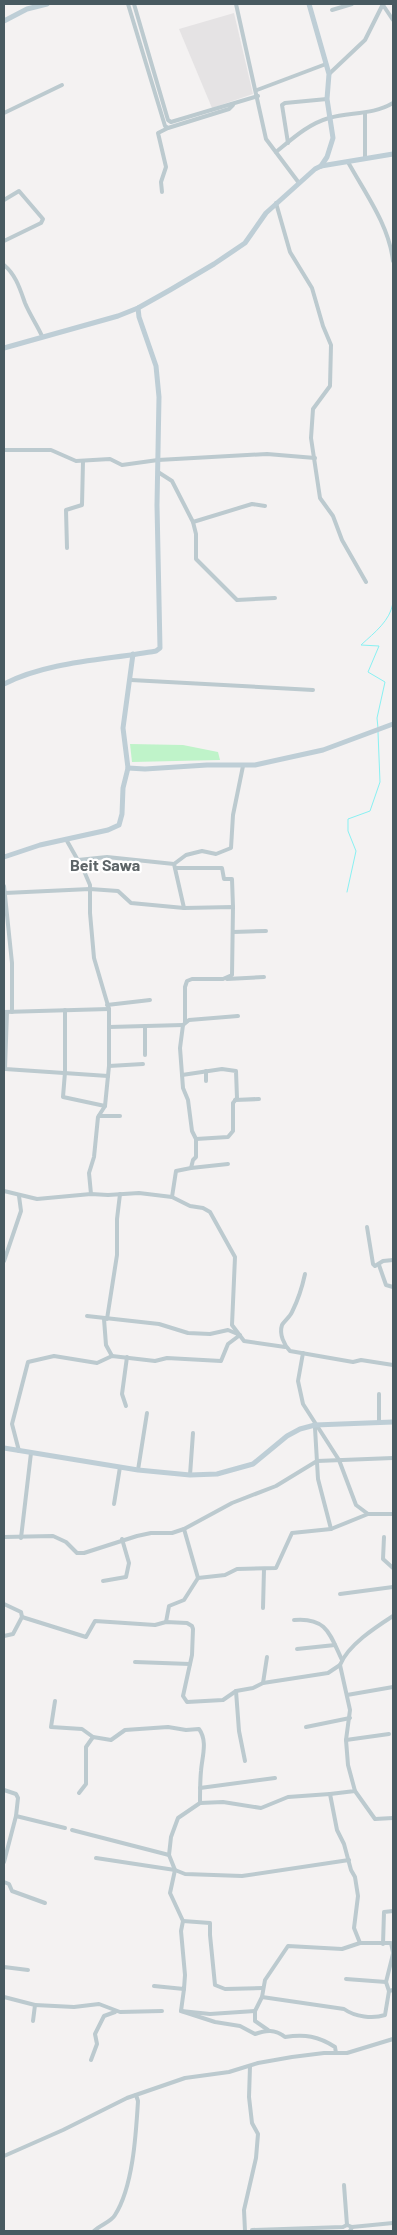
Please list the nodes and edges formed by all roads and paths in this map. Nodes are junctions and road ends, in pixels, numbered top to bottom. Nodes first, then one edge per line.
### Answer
1 (47, 4) edge
2 (128, 4) edge
3 (134, 4) edge
4 (236, 4) edge
5 (309, 4) edge
6 (352, 4) edge
7 (383, 4) edge
8 (332, 10) dead end
9 (393, 20) edge
10 (4, 21) edge
11 (326, 64) junction
12 (329, 74) junction
13 (62, 85) dead end
14 (257, 90) junction
15 (258, 96) junction
16 (327, 99) junction
17 (393, 103) edge
18 (233, 105) junction
19 (4, 113) edge
20 (365, 113) junction
21 (329, 118) junction
22 (168, 128) junction
23 (288, 143) junction
24 (276, 152) junction
25 (393, 154) edge
26 (365, 159) junction
27 (348, 162) junction
28 (321, 166) junction
29 (299, 183) junction
30 (162, 192) dead end
31 (4, 200) edge
32 (276, 203) junction
33 (4, 241) edge
34 (393, 261) edge
35 (4, 264) edge
36 (138, 308) junction
37 (42, 336) junction
38 (4, 348) edge
39 (4, 450) edge
40 (315, 458) junction
41 (158, 460) junction
42 (83, 461) junction
43 (158, 472) junction
44 (265, 506) dead end
45 (192, 522) junction
46 (67, 548) dead end
47 (366, 582) dead end
48 (275, 598) dead end
49 (133, 654) junction
50 (131, 680) junction
51 (4, 684) edge
52 (313, 690) dead end
53 (393, 724) edge
54 (243, 766) junction
55 (128, 768) junction
56 (66, 841) junction
57 (4, 857) edge
58 (78, 860) junction
59 (175, 866) junction
60 (4, 886) edge
61 (90, 889) junction
62 (5, 893) edge
63 (233, 907) junction
64 (184, 908) junction
65 (266, 931) dead end
66 (233, 932) junction
67 (264, 977) dead end
68 (227, 978) junction
69 (150, 1000) dead end
70 (108, 1007) junction
71 (65, 1010) junction
72 (5, 1012) edge
73 (12, 1012) junction
74 (238, 1016) dead end
75 (184, 1024) junction
76 (145, 1026) junction
77 (110, 1027) junction
78 (145, 1055) dead end
79 (143, 1064) dead end
80 (109, 1066) junction
81 (206, 1071) junction
82 (65, 1072) junction
83 (182, 1075) junction
84 (108, 1076) junction
85 (206, 1081) dead end
86 (259, 1099) dead end
87 (235, 1100) junction
88 (105, 1106) junction
89 (99, 1116) junction
90 (120, 1116) dead end
91 (196, 1139) junction
92 (228, 1164) dead end
93 (191, 1168) junction
94 (4, 1191) edge
95 (91, 1194) junction
96 (120, 1194) junction
97 (19, 1196) junction
98 (172, 1197) junction
99 (367, 1228) dead end
100 (393, 1260) edge
101 (4, 1261) edge
102 (380, 1265) junction
103 (305, 1274) dead end
104 (393, 1286) edge
105 (87, 1316) dead end
106 (106, 1319) junction
107 (240, 1335) junction
108 (285, 1347) junction
109 (303, 1353) junction
110 (112, 1356) junction
111 (127, 1357) junction
112 (393, 1365) edge
113 (379, 1394) dead end
114 (126, 1406) dead end
115 (147, 1413) dead end
116 (379, 1422) junction
117 (393, 1422) edge
118 (315, 1425) junction
119 (193, 1433) dead end
120 (4, 1448) edge
121 (19, 1451) junction
122 (31, 1453) junction
123 (393, 1458) edge
124 (338, 1460) junction
125 (317, 1461) junction
126 (120, 1467) junction
127 (138, 1470) junction
128 (190, 1475) junction
129 (114, 1504) dead end
130 (368, 1514) junction
131 (393, 1514) edge
132 (331, 1528) junction
133 (184, 1529) junction
134 (4, 1537) edge
135 (384, 1537) dead end
136 (21, 1538) junction
137 (122, 1539) junction
138 (393, 1568) edge
139 (264, 1569) junction
140 (198, 1578) junction
141 (103, 1581) dead end
142 (393, 1587) edge
143 (340, 1594) dead end
144 (4, 1604) edge
145 (263, 1608) dead end
146 (22, 1616) junction
147 (393, 1616) edge
148 (294, 1620) dead end
149 (166, 1622) junction
150 (4, 1636) edge
151 (335, 1645) junction
152 (296, 1649) dead end
153 (266, 1657) dead end
154 (135, 1662) dead end
155 (341, 1663) junction
156 (190, 1664) junction
157 (263, 1683) junction
158 (393, 1687) edge
159 (236, 1691) junction
160 (347, 1696) junction
161 (55, 1701) dead end
162 (350, 1718) junction
163 (306, 1727) dead end
164 (389, 1734) dead end
165 (93, 1737) junction
166 (346, 1740) junction
167 (245, 1761) dead end
168 (275, 1778) dead end
169 (200, 1788) junction
170 (4, 1790) edge
171 (356, 1791) junction
172 (79, 1793) dead end
173 (330, 1794) junction
174 (200, 1803) junction
175 (16, 1816) junction
176 (393, 1818) edge
177 (65, 1828) dead end
178 (72, 1830) dead end
179 (169, 1855) junction
180 (96, 1858) dead end
181 (349, 1860) junction
182 (4, 1862) edge
183 (174, 1870) junction
184 (4, 1882) edge
185 (45, 1903) dead end
186 (393, 1911) edge
187 (183, 1921) junction
188 (360, 1943) junction
189 (383, 1944) junction
190 (393, 1953) edge
191 (4, 1967) edge
192 (28, 1970) dead end
193 (346, 1980) dead end
194 (386, 1982) junction
195 (154, 1986) dead end
196 (263, 1988) junction
197 (184, 1989) junction
198 (391, 1991) edge
199 (4, 1997) edge
200 (262, 1997) junction
201 (35, 2005) junction
202 (162, 2011) dead end
203 (182, 2011) junction
204 (255, 2011) junction
205 (120, 2012) junction
206 (33, 2021) dead end
207 (268, 2030) junction
208 (393, 2039) edge
209 (336, 2053) junction
210 (91, 2060) dead end
211 (250, 2066) junction
212 (136, 2095) junction
213 (4, 2156) edge
214 (344, 2185) dead end
215 (393, 2223) edge
216 (350, 2228) edge
217 (252, 2230) dead end
218 (94, 2231) edge
219 (245, 2231) edge

1 - 10 street
2 - 22 street
3 - 18 street
4 - 14 street
5 - 11 street
6 - 8 street
7 - 9 street
7 - 12 street
11 - 12 street
11 - 14 street
12 - 16 street
13 - 19 street
14 - 15 street
15 - 18 street
15 - 24 street
16 - 21 street
16 - 23 street
17 - 20 street
18 - 22 street
20 - 21 street
20 - 26 street
21 - 23 street
21 - 28 street
22 - 30 street
23 - 24 street
24 - 29 street
25 - 26 street
26 - 27 street
27 - 28 street
27 - 34 street
28 - 29 street
29 - 32 street
31 - 33 street
32 - 36 street
32 - 40 street
35 - 37 street
36 - 37 street
36 - 41 street
37 - 38 street
39 - 42 street
40 - 41 street
40 - 47 street
41 - 42 street
41 - 43 street
42 - 46 street
43 - 45 street
43 - 49 street
44 - 45 street
45 - 48 street
49 - 50 street
49 - 51 street
50 - 52 street
50 - 55 street
53 - 54 street
54 - 55 street
54 - 59 street
55 - 56 street
56 - 57 street
56 - 58 street
58 - 59 street
58 - 61 street
59 - 63 street
59 - 64 street
60 - 62 street
61 - 62 street
61 - 64 street
61 - 70 street
62 - 73 street
63 - 64 street
63 - 66 street
65 - 66 street
66 - 68 street
67 - 68 street
68 - 75 street
69 - 70 street
70 - 71 street
70 - 77 street
71 - 73 street
71 - 82 street
72 - 73 street
72 - 82 street
74 - 75 street
75 - 76 street
75 - 83 street
76 - 77 street
76 - 78 street
77 - 80 street
79 - 80 street
80 - 84 street
81 - 83 street
81 - 85 street
81 - 87 street
82 - 84 street
82 - 88 street
83 - 91 street
84 - 88 street
86 - 87 street
87 - 91 street
88 - 89 street
89 - 90 street
89 - 95 street
91 - 93 street
92 - 93 street
93 - 98 street
94 - 97 street
95 - 96 street
95 - 97 street
96 - 98 street
96 - 106 street
97 - 101 street
98 - 107 street
99 - 102 street
100 - 102 street
102 - 104 street
103 - 108 street
105 - 106 street
106 - 107 street
106 - 110 street
107 - 108 street
107 - 111 street
108 - 109 street
109 - 112 street
109 - 118 street
110 - 111 street
110 - 121 street
111 - 114 street
113 - 116 street
115 - 127 street
116 - 117 street
116 - 118 street
118 - 124 street
118 - 125 street
118 - 128 street
119 - 128 street
120 - 121 street
121 - 122 street
122 - 126 street
122 - 136 street
123 - 124 street
124 - 125 street
124 - 130 street
125 - 132 street
125 - 133 street
126 - 127 street
126 - 129 street
127 - 128 street
130 - 131 street
130 - 132 street
132 - 139 street
133 - 137 street
133 - 140 street
134 - 136 street
135 - 138 street
136 - 137 street
137 - 141 street
139 - 140 street
139 - 145 street
140 - 149 street
142 - 143 street
144 - 146 street
146 - 149 street
146 - 150 street
147 - 155 street
148 - 151 street
149 - 156 street
151 - 152 street
151 - 155 street
153 - 157 street
154 - 156 street
155 - 157 street
155 - 160 street
156 - 159 street
157 - 159 street
158 - 160 street
159 - 167 street
160 - 162 street
161 - 165 street
162 - 163 street
162 - 166 street
164 - 166 street
165 - 169 street
165 - 172 street
166 - 171 street
168 - 169 street
169 - 174 street
170 - 175 street
171 - 173 street
171 - 176 street
173 - 174 street
173 - 181 street
174 - 179 street
175 - 177 street
175 - 182 street
178 - 179 street
179 - 183 street
180 - 183 street
181 - 183 street
181 - 188 street
183 - 187 street
184 - 185 street
186 - 189 street
187 - 196 street
187 - 197 street
188 - 189 street
188 - 196 street
189 - 190 street
190 - 194 street
191 - 192 street
193 - 194 street
194 - 198 street
195 - 197 street
196 - 200 street
197 - 203 street
198 - 200 street
199 - 201 street
200 - 204 street
201 - 205 street
201 - 206 street
202 - 205 street
203 - 204 street
203 - 207 street
204 - 207 street
205 - 210 street
207 - 209 street
208 - 209 street
209 - 211 street
211 - 212 street
211 - 219 street
212 - 213 street
212 - 218 street
214 - 216 street
215 - 216 street
216 - 217 street

